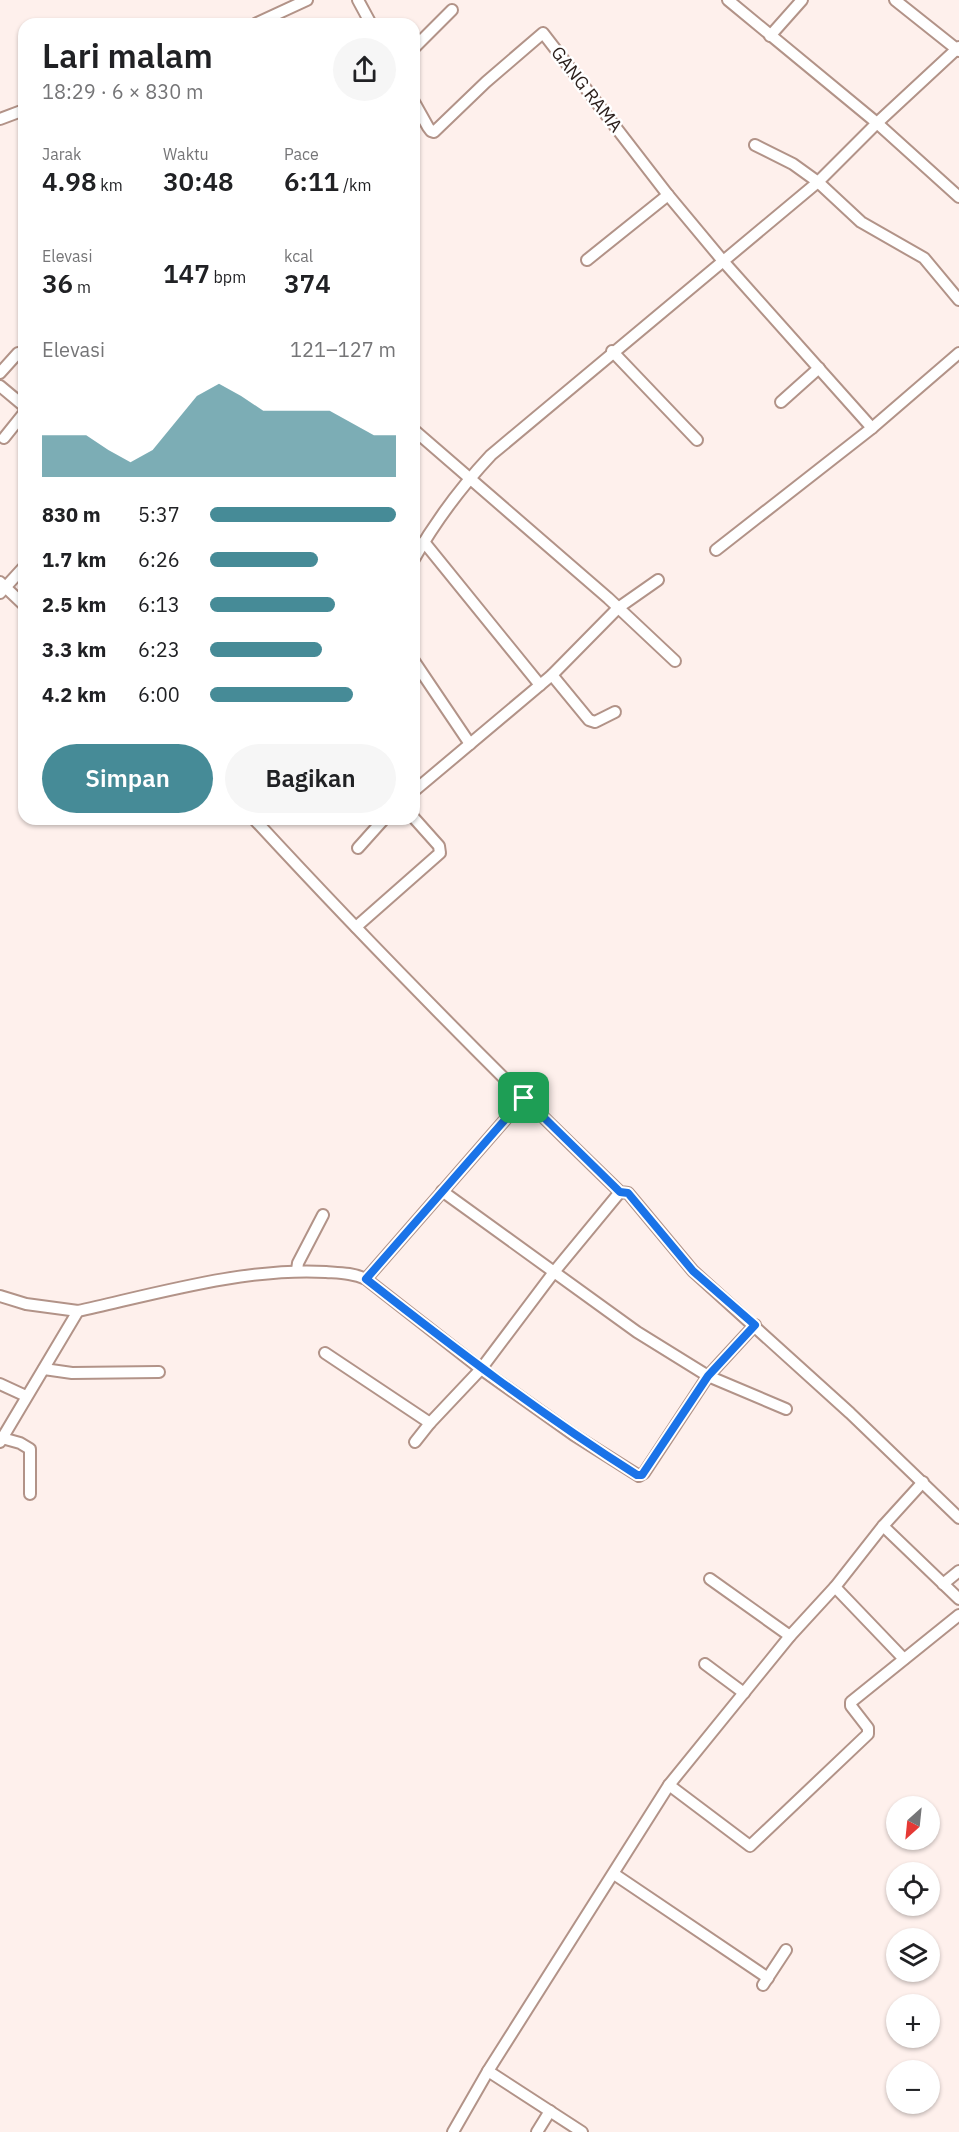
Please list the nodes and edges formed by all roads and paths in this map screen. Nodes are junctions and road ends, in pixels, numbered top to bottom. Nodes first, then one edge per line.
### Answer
1 (307, 0) edge
2 (358, 0) edge
3 (728, 0) edge
4 (802, 0) edge
5 (895, 0) edge
6 (452, 10) dead end
7 (268, 18) edge
8 (368, 18) edge
9 (770, 36) junction
10 (420, 42) edge
11 (958, 49) edge
12 (18, 112) edge
13 (420, 113) edge
14 (0, 119) edge
15 (877, 123) junction
16 (755, 146) dead end
17 (818, 182) junction
18 (668, 195) junction
19 (959, 197) edge
20 (587, 260) dead end
21 (723, 261) junction
22 (959, 300) edge
23 (612, 351) junction
24 (18, 352) dead end
25 (959, 353) edge
26 (819, 368) junction
27 (0, 373) edge
28 (0, 386) edge
29 (18, 401) edge
30 (781, 402) dead end
31 (18, 420) edge
32 (872, 428) junction
33 (420, 435) edge
34 (4, 438) dead end
35 (697, 440) dead end
36 (470, 478) junction
37 (424, 542) junction
38 (420, 549) edge
39 (716, 550) dead end
40 (18, 572) edge
41 (658, 580) dead end
42 (2, 587) edge
43 (18, 600) edge
44 (618, 608) junction
45 (675, 661) dead end
46 (420, 670) edge
47 (552, 675) junction
48 (540, 685) junction
49 (615, 712) dead end
50 (470, 744) junction
51 (420, 786) edge
52 (259, 825) edge
53 (379, 825) edge
54 (420, 825) edge
55 (358, 848) dead end
56 (356, 927) junction
57 (524, 1098) junction
58 (442, 1191) junction
59 (620, 1192) junction
60 (323, 1215) dead end
61 (297, 1270) junction
62 (554, 1272) junction
63 (366, 1279) junction
64 (0, 1296) edge
65 (78, 1311) junction
66 (755, 1325) junction
67 (325, 1353) dead end
68 (44, 1369) junction
69 (481, 1369) junction
70 (159, 1372) dead end
71 (708, 1376) junction
72 (0, 1384) edge
73 (26, 1396) junction
74 (786, 1408) dead end
75 (430, 1423) junction
76 (1, 1440) edge
77 (415, 1442) dead end
78 (923, 1482) junction
79 (30, 1494) dead end
80 (958, 1515) edge
81 (883, 1526) junction
82 (959, 1571) edge
83 (710, 1579) dead end
84 (943, 1584) junction
85 (835, 1587) junction
86 (959, 1599) edge
87 (959, 1615) edge
88 (790, 1636) junction
89 (904, 1659) junction
90 (705, 1664) dead end
91 (744, 1693) junction
92 (669, 1785) junction
93 (614, 1874) junction
94 (786, 1950) dead end
95 (488, 2071) junction
96 (550, 2111) junction
97 (455, 2131) edge
98 (537, 2132) edge
99 (582, 2132) edge

1 - 7 street
2 - 8 street
3 - 9 street
4 - 9 street
5 - 11 street
6 - 10 street
9 - 15 street
11 - 15 street
12 - 14 street
13 - 18 street, GANG RAMA
15 - 17 street
15 - 19 street
16 - 17 street
17 - 21 street
17 - 22 street
18 - 20 street
18 - 21 street, GANG RAMA
21 - 23 street
21 - 26 street, GANG RAMA
23 - 35 street
23 - 36 street
24 - 27 street
25 - 32 street
26 - 30 street
26 - 32 street, GANG RAMA
28 - 29 street
31 - 34 street
32 - 39 street
33 - 36 street
36 - 37 street
36 - 44 street
37 - 38 street
37 - 48 street
40 - 42 street
41 - 44 street
42 - 43 street
44 - 45 street
44 - 47 street
46 - 50 street
47 - 48 street
47 - 49 street
48 - 50 street
50 - 51 street
52 - 56 street
53 - 55 street
54 - 56 street
56 - 57 street
57 - 58 street
57 - 59 street
58 - 62 street
58 - 63 street
59 - 62 street
59 - 66 street
60 - 61 street
61 - 63 street
61 - 65 street
62 - 69 street
62 - 71 street
63 - 69 street
64 - 65 street
65 - 68 street
66 - 71 street
66 - 78 street
67 - 75 street
68 - 70 street
68 - 73 street
69 - 71 street
69 - 75 street
71 - 74 street
72 - 73 street
73 - 76 street
75 - 77 street
76 - 79 street
78 - 80 street
78 - 81 street
81 - 84 street
81 - 85 street
82 - 84 street
83 - 88 street
84 - 86 street
85 - 88 street
85 - 89 street
87 - 89 street
88 - 91 street
89 - 92 street
90 - 91 street
91 - 92 street
92 - 93 street
93 - 94 street
93 - 95 street
95 - 96 street
95 - 97 street
96 - 98 street
96 - 99 street

